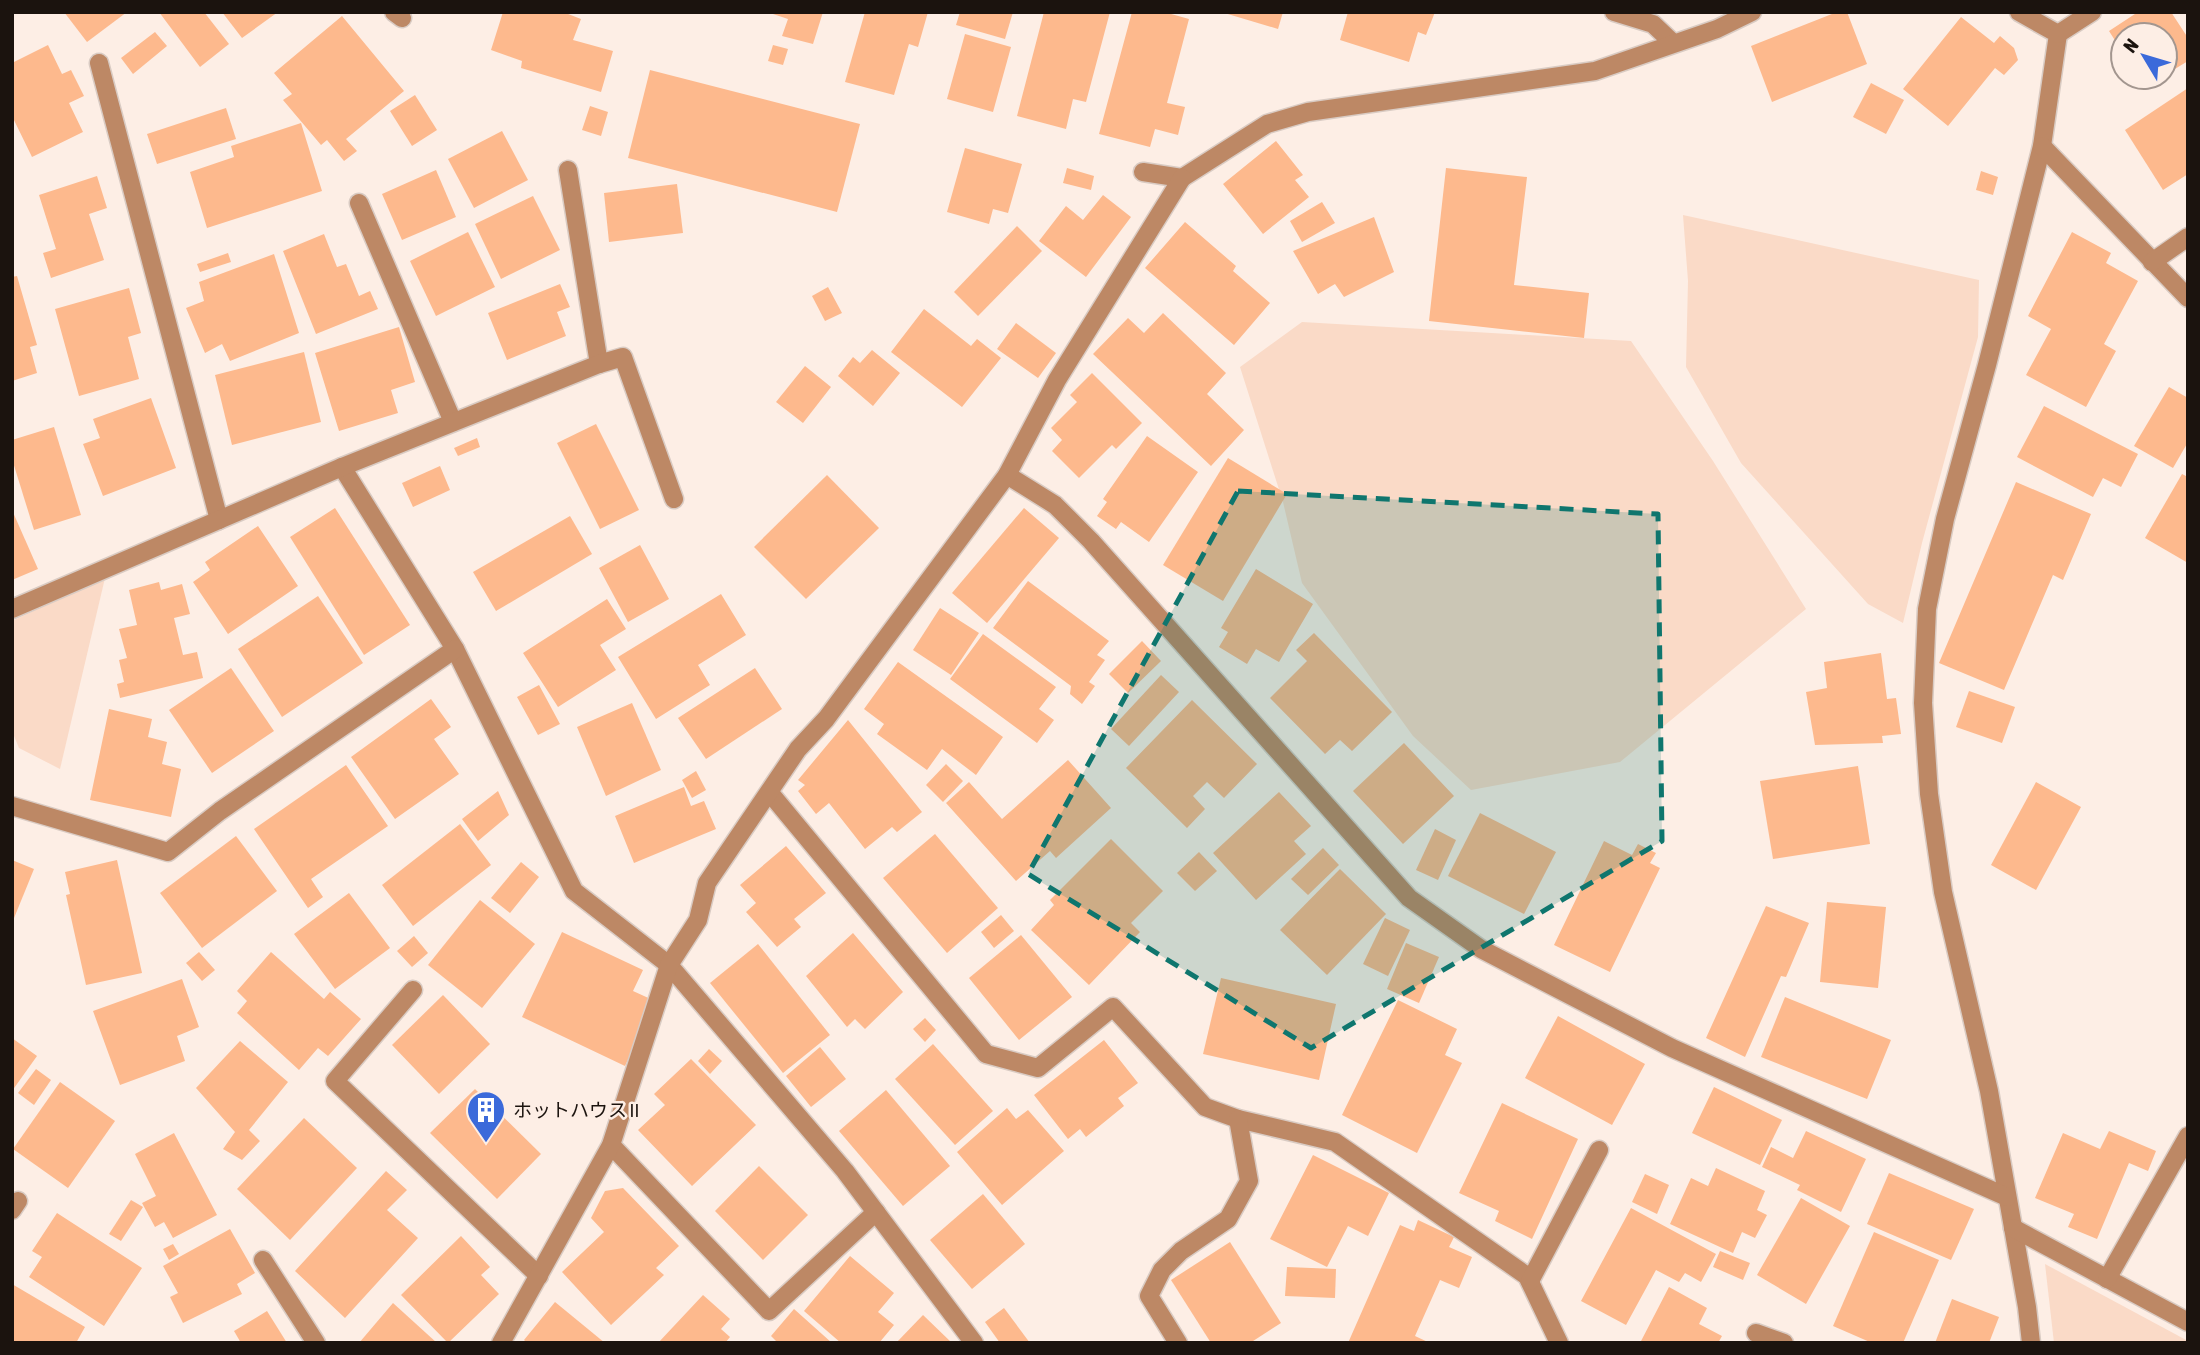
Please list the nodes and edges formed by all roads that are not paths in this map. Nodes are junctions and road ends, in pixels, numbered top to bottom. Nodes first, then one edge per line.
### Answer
1 (1614, 12) edge
2 (1752, 12) edge
3 (2019, 12) edge
4 (2092, 12) edge
5 (2057, 34) junction
6 (1673, 43) junction
7 (99, 63) dead end
8 (2042, 146) junction
9 (568, 170) dead end
10 (1143, 172) dead end
11 (1182, 178) junction
12 (359, 203) dead end
13 (2188, 237) edge
14 (2152, 262) junction
15 (2188, 298) edge
16 (599, 364) junction
17 (453, 422) junction
18 (342, 467) junction
19 (1007, 475) junction
20 (674, 499) dead end
21 (219, 520) junction
22 (12, 609) edge
23 (455, 649) junction
24 (770, 793) junction
25 (12, 806) edge
26 (669, 965) junction
27 (413, 990) dead end
28 (1238, 1119) junction
29 (2188, 1136) edge
30 (611, 1145) junction
31 (1598, 1150) dead end
32 (2007, 1197) junction
33 (876, 1212) junction
34 (2014, 1227) junction
35 (263, 1260) dead end
36 (538, 1276) junction
37 (2107, 1279) junction
38 (1530, 1281) junction
39 (2188, 1322) edge
40 (1756, 1333) dead end
41 (316, 1343) edge
42 (501, 1343) edge
43 (974, 1343) edge
44 (1178, 1343) edge
45 (1559, 1343) edge
46 (1784, 1343) edge
47 (2031, 1343) edge

1 - 6 street
2 - 6 street
3 - 5 street
4 - 5 street
5 - 8 street
6 - 11 street
7 - 21 street
8 - 14 street
8 - 32 street
9 - 16 street
10 - 11 street
11 - 19 street
12 - 17 street
13 - 14 street
14 - 15 street
16 - 17 street
16 - 20 street
17 - 18 street
18 - 21 street
18 - 23 street
19 - 24 street
19 - 32 street
21 - 22 street
23 - 25 street
23 - 26 street
24 - 26 street
24 - 28 street
26 - 30 street
26 - 33 street
27 - 36 street
28 - 38 street
28 - 44 street
29 - 37 street
30 - 33 street
30 - 36 street
31 - 38 street
32 - 34 street
33 - 43 street
34 - 37 street
34 - 47 street
35 - 41 street
36 - 42 street
37 - 39 street
38 - 45 street
40 - 46 street

